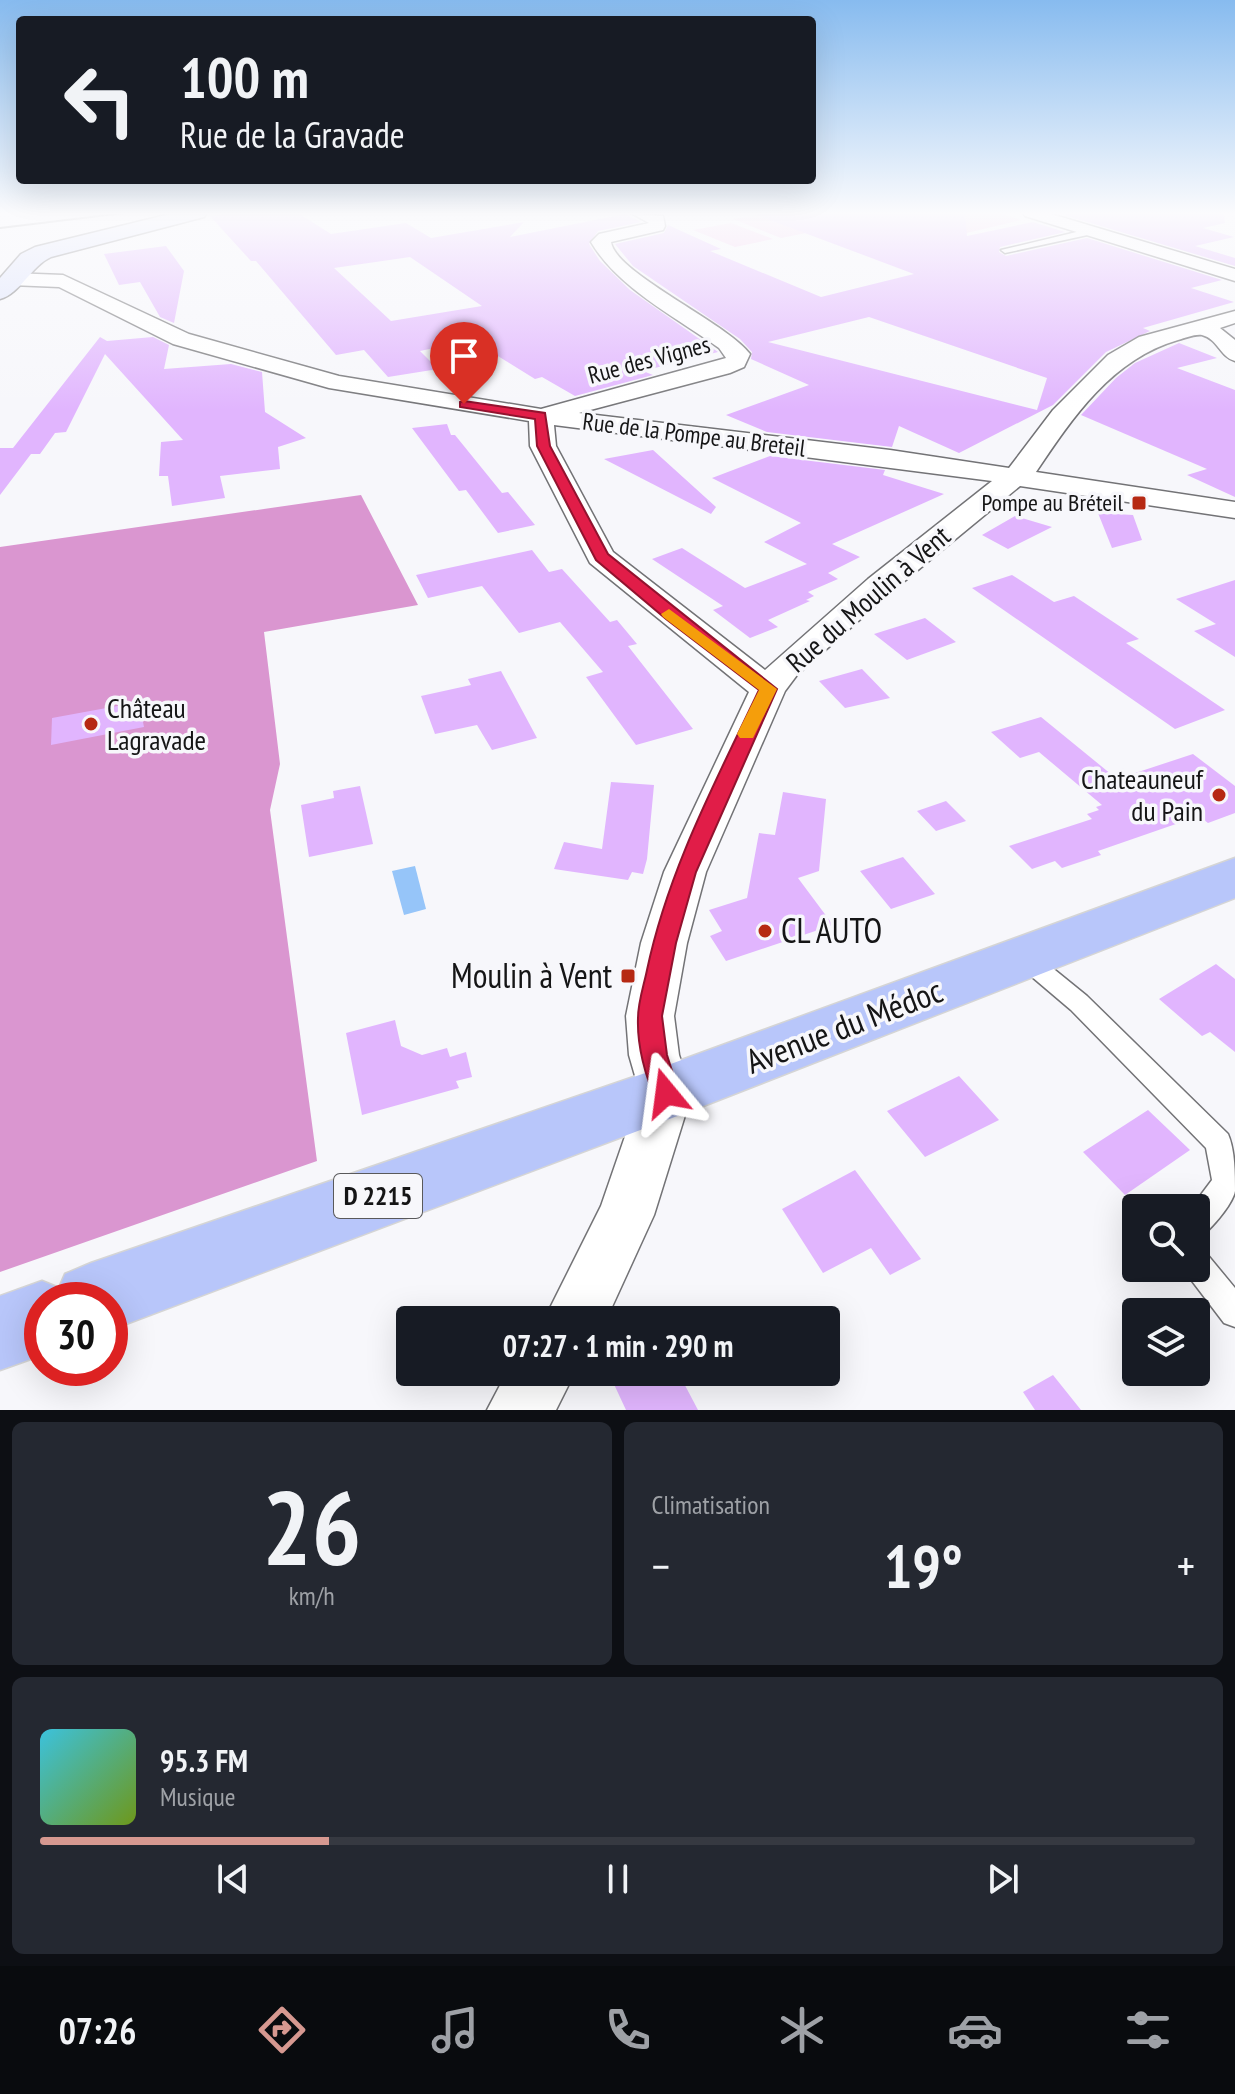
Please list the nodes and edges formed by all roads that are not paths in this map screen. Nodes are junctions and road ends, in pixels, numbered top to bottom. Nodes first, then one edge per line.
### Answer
1 (19, 279) edge
2 (56, 279) edge
3 (638, 279) edge
4 (0, 303) edge
5 (1235, 317) edge
6 (1198, 327) junction
7 (1235, 354) edge
8 (541, 416) junction
9 (1015, 477) junction
10 (1235, 510) edge
11 (768, 689) junction
12 (1235, 877) edge
13 (1024, 958) junction
14 (666, 1093) junction
15 (1210, 1205) edge
16 (1210, 1281) edge
17 (128, 1287) edge
18 (581, 1306) edge
19 (1235, 1312) edge
20 (24, 1324) edge
21 (0, 1333) edge
22 (535, 1386) edge
23 (519, 1410) edge

1 - 4 street
2 - 8 street, Rue de la Pompe au Breteil
3 - 8 street, Rue des Vignes
5 - 6 street, Rue du Moulin à Vent
6 - 7 street
6 - 9 street, Rue du Moulin à Vent
8 - 9 street, Rue de la Pompe au Breteil
8 - 11 street
9 - 10 street, Rue de la Pompe au Breteil
9 - 11 street, Rue du Moulin à Vent
11 - 14 street, Rue du Moulin à Vent
12 - 13 main road, Avenue du Médoc / D 2215
13 - 14 main road, Avenue du Médoc / D 2215
13 - 15 lane
14 - 17 main road, Avenue du Médoc / D 2215
14 - 18 street
16 - 19 lane
20 - 21 main road
22 - 23 street

